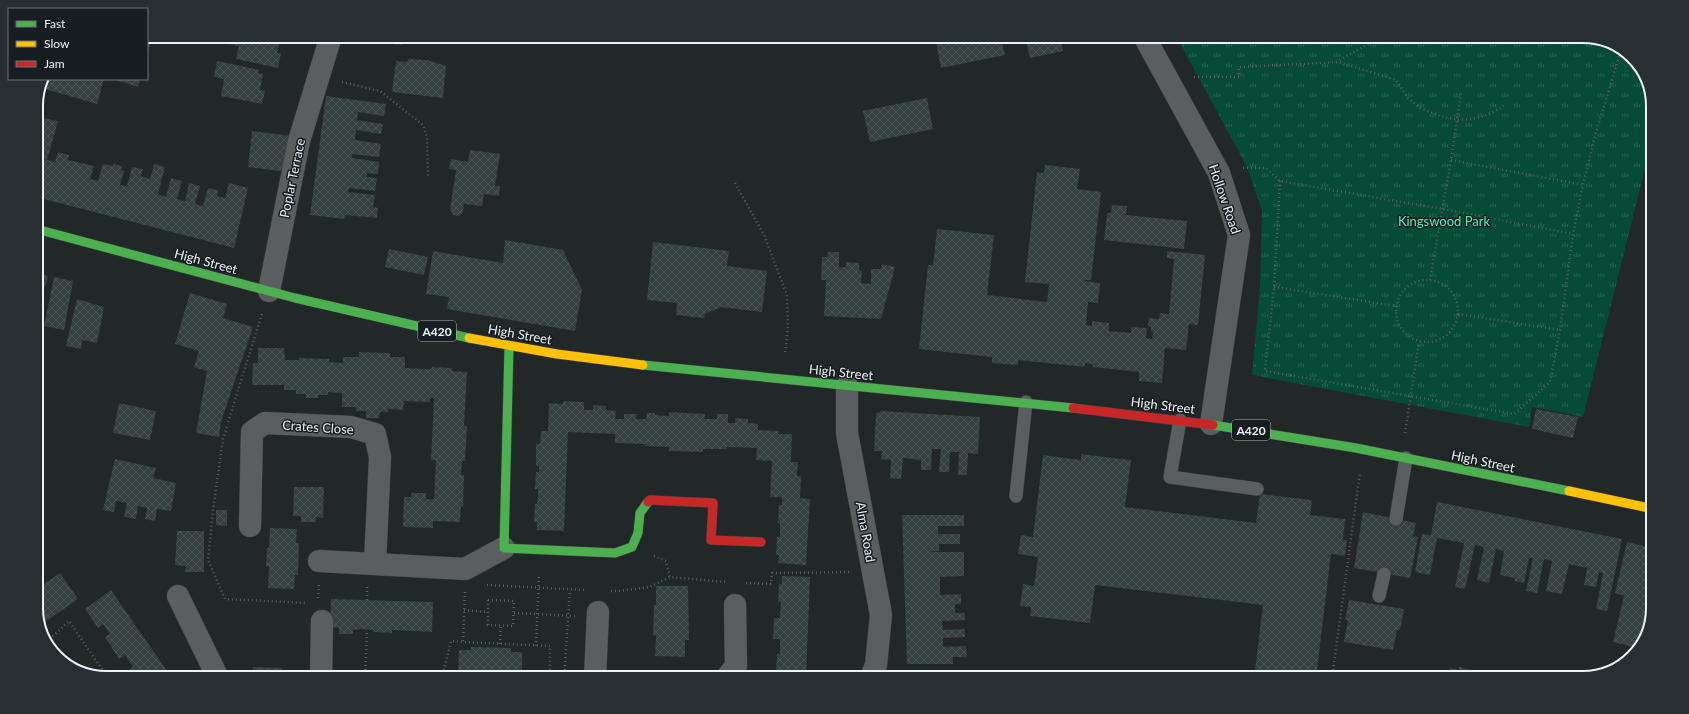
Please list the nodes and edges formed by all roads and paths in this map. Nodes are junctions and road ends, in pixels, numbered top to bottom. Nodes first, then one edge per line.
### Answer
1 (329, 43) edge
2 (1148, 43) edge
3 (1369, 43) edge
4 (1620, 55) edge
5 (1335, 62) junction
6 (321, 73) junction
7 (1166, 78) junction
8 (1461, 93) dead end
9 (1504, 106) dead end
10 (1458, 120) junction
11 (1452, 160) junction
12 (1219, 173) junction
13 (428, 176) dead end
14 (1280, 181) junction
15 (735, 182) dead end
16 (1583, 185) junction
17 (1443, 208) junction
18 (43, 230) edge
19 (1573, 234) junction
20 (1430, 280) junction
21 (1274, 288) junction
22 (269, 291) junction
23 (1396, 306) junction
24 (1458, 314) junction
25 (1560, 330) junction
26 (1419, 342) junction
27 (509, 346) junction
28 (783, 379) junction
29 (847, 386) junction
30 (1410, 395) junction
31 (1026, 402) junction
32 (1180, 420) junction
33 (1211, 424) junction
34 (1363, 450) junction
35 (1404, 458) junction
36 (1257, 489) dead end
37 (1016, 496) dead end
38 (1646, 507) edge
39 (1396, 518) dead end
40 (250, 526) dead end
41 (761, 542) dead end
42 (504, 548) junction
43 (540, 550) junction
44 (319, 561) joint
45 (375, 564) junction
46 (873, 572) junction
47 (1384, 574) dead end
48 (734, 582) dead end
49 (742, 583) dead end
50 (480, 585) dead end
51 (539, 588) junction
52 (465, 590) dead end
53 (570, 590) junction
54 (591, 590) dead end
55 (605, 591) dead end
56 (178, 596) dead end
57 (1379, 596) dead end
58 (225, 599) dead end
59 (310, 603) dead end
60 (735, 605) dead end
61 (464, 610) junction
62 (320, 612) joint
63 (488, 612) junction
64 (598, 612) dead end
65 (514, 613) junction
66 (538, 614) junction
67 (568, 616) junction
68 (502, 626) junction
69 (367, 630) dead end
70 (50, 639) edge
71 (463, 642) junction
72 (500, 644) junction
73 (536, 646) junction
74 (103, 671) edge
75 (215, 671) edge
76 (321, 671) edge
77 (365, 671) edge
78 (444, 671) edge
79 (550, 671) edge
80 (564, 671) edge
81 (595, 671) edge
82 (732, 671) edge
83 (874, 671) edge
84 (1333, 671) edge

1 - 6 street, Poplar Terrace
2 - 7 street, Hollow Road
3 - 5 path
4 - 16 path
5 - 7 path
5 - 10 path
6 - 13 path
6 - 22 street, Poplar Terrace
7 - 12 street, Hollow Road
8 - 10 path
9 - 10 path
10 - 11 path
11 - 16 path
11 - 17 path
12 - 14 path
12 - 33 street, Hollow Road
14 - 17 path
14 - 21 path
15 - 28 path
16 - 19 path
17 - 19 path
17 - 20 path
18 - 22 main road, High Street / A420
19 - 25 path
20 - 23 path
20 - 24 path
21 - 23 path
21 - 30 path
22 - 27 main road, High Street / A420
23 - 26 path
24 - 25 path
24 - 26 path
25 - 30 path
26 - 30 path
27 - 28 main road, High Street / A420
27 - 42 main road
28 - 29 main road, High Street / A420
29 - 31 main road, High Street / A420
29 - 46 street, Alma Road
30 - 35 path
31 - 32 main road, High Street / A420
31 - 37 lane
32 - 33 main road, High Street / A420
32 - 36 lane
33 - 34 main road, High Street / A420
34 - 35 main road, High Street / A420
34 - 84 path
35 - 38 main road, High Street / A420
35 - 39 lane
40 - 45 street, Crates Close
41 - 43 main road
42 - 43 main road
42 - 45 street
43 - 51 path
44 - 45 street
44 - 62 path
46 - 49 path
46 - 83 street, Alma Road
47 - 57 lane
48 - 55 path
50 - 51 path
51 - 53 path
51 - 66 path
52 - 61 path
53 - 54 path
53 - 67 path
56 - 75 street
58 - 59 path
60 - 82 street
61 - 63 path
61 - 71 path
62 - 76 street
63 - 65 path
63 - 68 path
64 - 81 street
65 - 66 path
65 - 68 path
66 - 67 path
66 - 73 path
67 - 80 path
68 - 72 path
69 - 77 path
70 - 74 path
71 - 72 path
71 - 78 path
72 - 73 path
73 - 79 path

